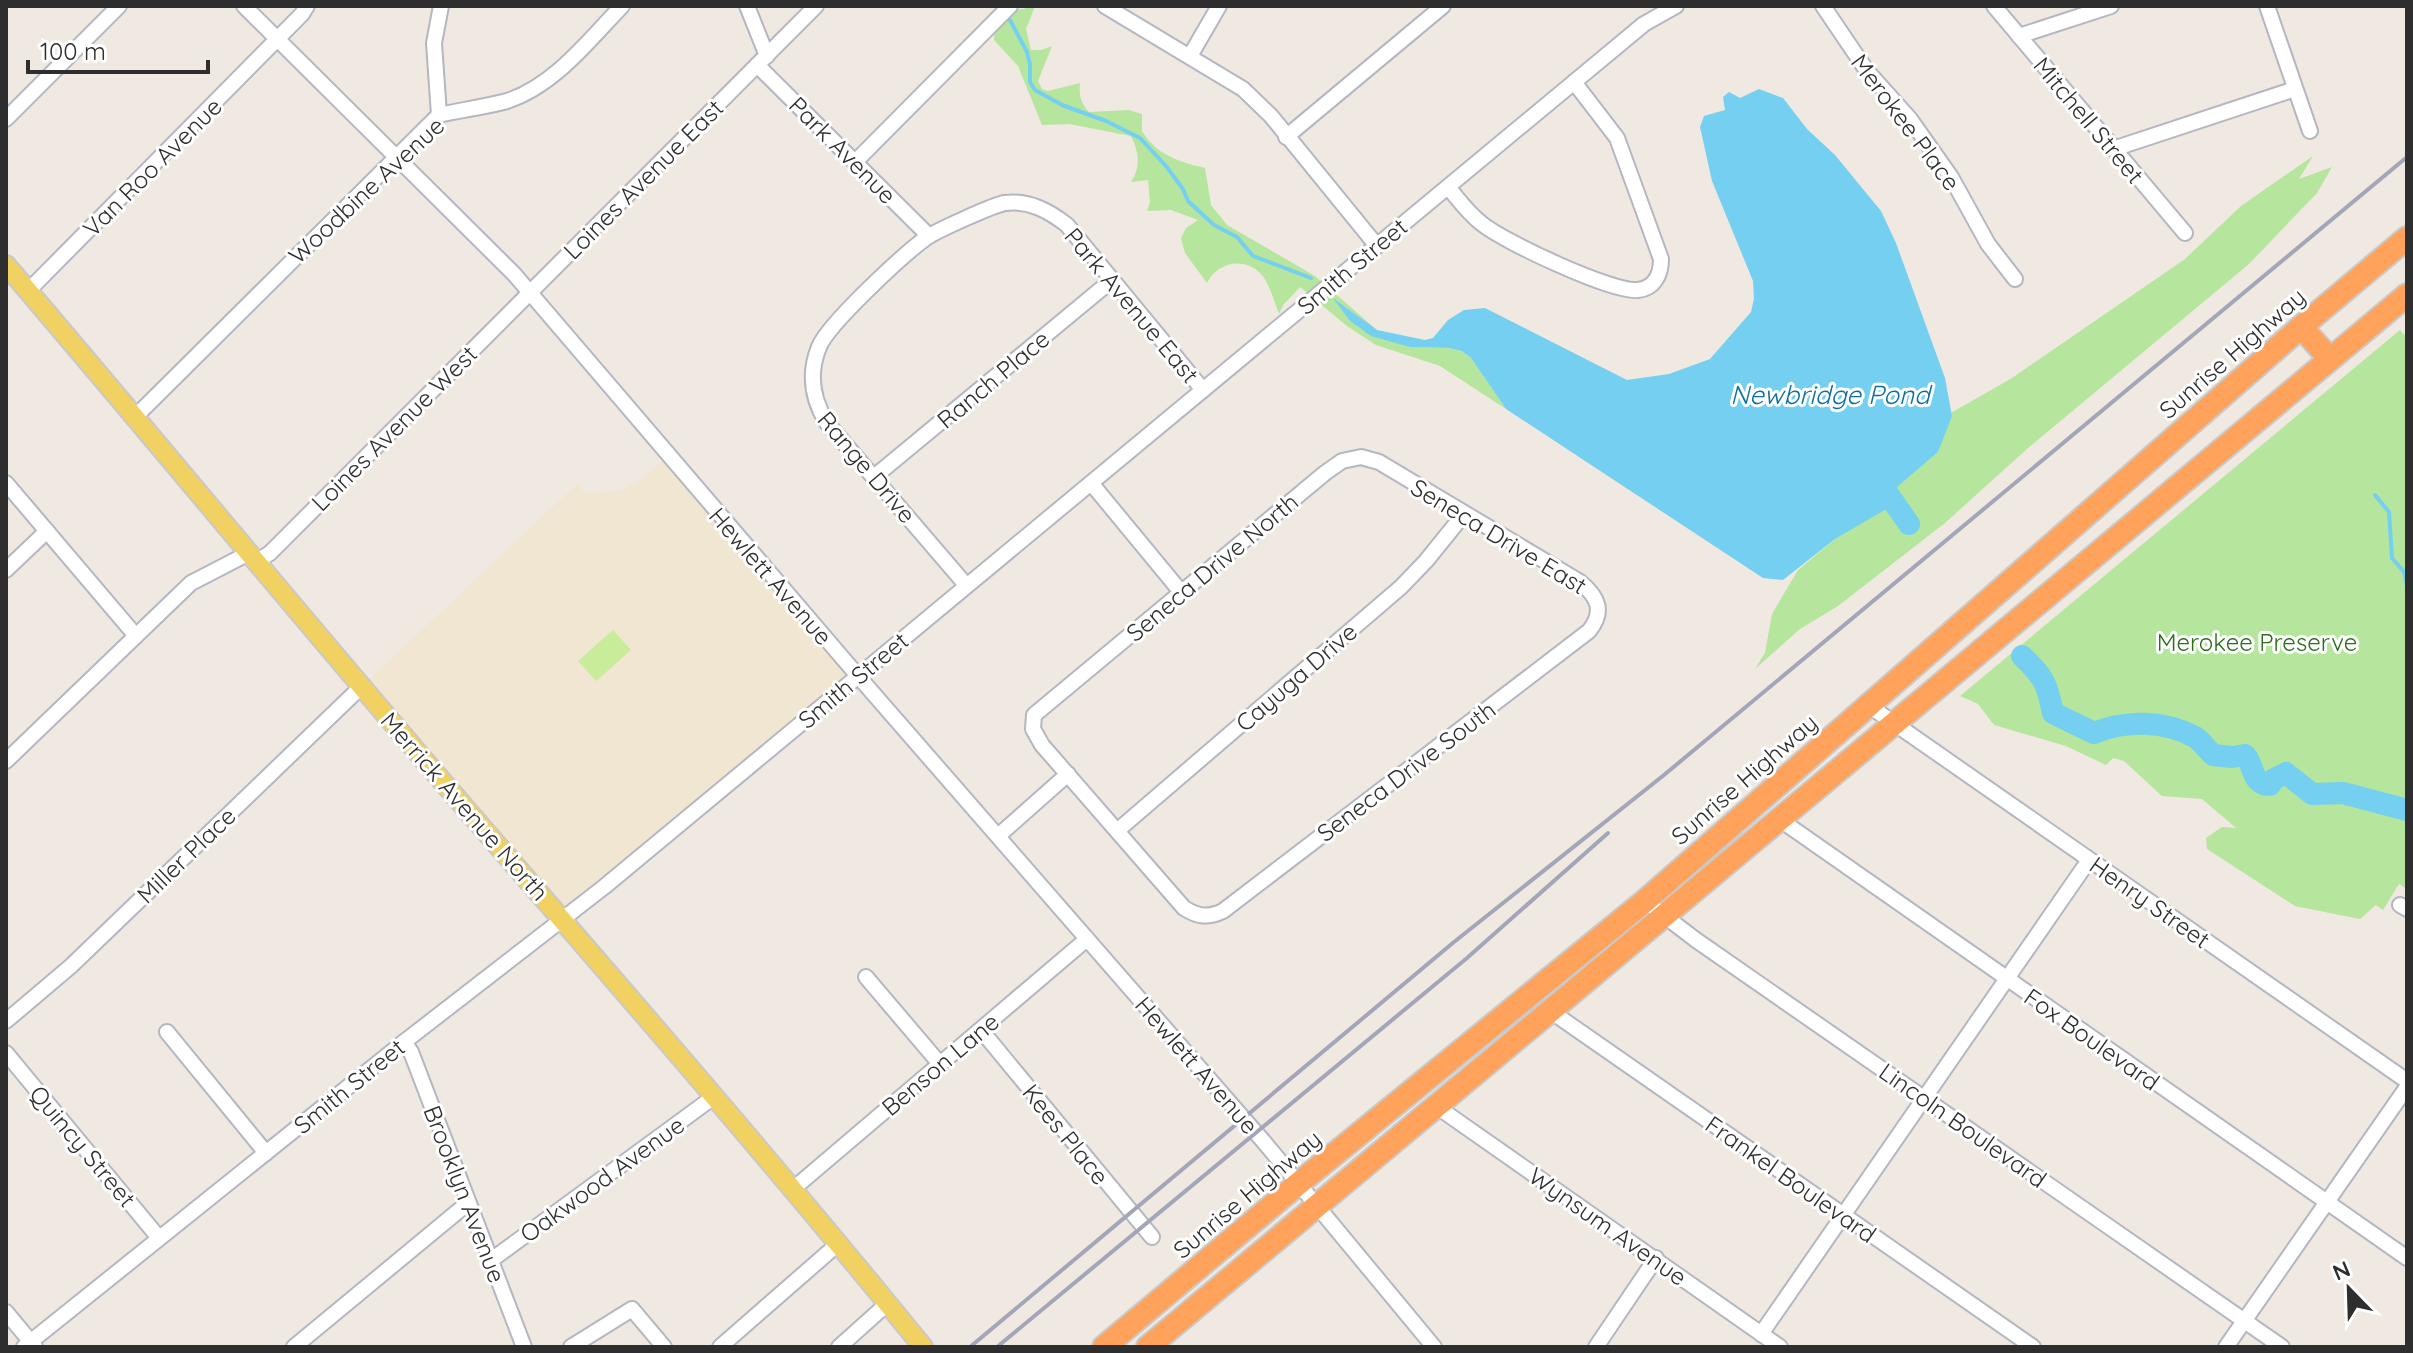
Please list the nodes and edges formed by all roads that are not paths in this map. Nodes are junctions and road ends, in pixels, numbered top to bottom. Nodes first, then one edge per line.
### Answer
1 (119, 6) edge
2 (244, 6) edge
3 (307, 6) edge
4 (441, 6) edge
5 (622, 6) edge
6 (747, 6) edge
7 (816, 6) edge
8 (1010, 6) edge
9 (1105, 6) edge
10 (1219, 6) edge
11 (1443, 6) edge
12 (1676, 6) edge
13 (1823, 6) edge
14 (1994, 6) edge
15 (2111, 6) edge
16 (2267, 6) edge
17 (1656, 10) edge
18 (2019, 36) junction
19 (278, 39) junction
20 (1190, 56) junction
21 (762, 60) junction
22 (1574, 82) junction
23 (2295, 89) junction
24 (439, 115) junction
25 (6, 119) edge
26 (2310, 131) dead end
27 (1286, 137) junction
28 (2113, 149) junction
29 (395, 156) junction
30 (855, 162) junction
31 (1448, 187) junction
32 (2185, 233) dead end
33 (929, 236) junction
34 (2407, 238) edge
35 (1377, 246) junction
36 (6, 265) edge
37 (2015, 279) dead end
38 (1112, 280) junction
39 (28, 291) junction
40 (530, 292) junction
41 (2407, 295) edge
42 (2301, 327) junction
43 (2330, 359) junction
44 (1203, 390) junction
45 (135, 417) junction
46 (1379, 462) joint
47 (874, 477) junction
48 (6, 483) edge
49 (1091, 483) junction
50 (1464, 514) junction
51 (47, 531) junction
52 (253, 557) junction
53 (6, 570) edge
54 (966, 585) junction
55 (1181, 592) junction
56 (1596, 622) joint
57 (136, 636) junction
58 (858, 676) junction
59 (362, 686) junction
60 (1868, 705) junction
61 (1893, 723) junction
62 (6, 761) edge
63 (1068, 774) junction
64 (1779, 819) junction
65 (1118, 830) junction
66 (998, 836) junction
67 (2089, 860) junction
68 (1645, 901) junction
69 (1213, 916) joint
70 (1663, 916) junction
71 (562, 918) junction
72 (1087, 939) junction
73 (866, 977) dead end
74 (2006, 979) junction
75 (1549, 1010) junction
76 (6, 1021) edge
77 (981, 1030) junction
78 (167, 1032) dead end
79 (404, 1042) junction
80 (6, 1053) edge
81 (940, 1064) junction
82 (2407, 1084) edge
83 (715, 1096) junction
84 (1924, 1098) junction
85 (1436, 1106) junction
86 (266, 1153) junction
87 (1299, 1183) junction
88 (793, 1189) junction
89 (2327, 1202) junction
90 (468, 1203) junction
91 (1316, 1206) junction
92 (1843, 1215) junction
93 (1152, 1237) dead end
94 (159, 1238) junction
95 (839, 1243) junction
96 (1656, 1258) junction
97 (2407, 1258) edge
98 (490, 1261) junction
99 (887, 1304) junction
100 (6, 1312) edge
101 (2244, 1321) junction
102 (1761, 1334) junction
103 (1427, 1344) edge
104 (30, 1345) edge
105 (294, 1347) edge
106 (524, 1347) edge
107 (571, 1347) edge
108 (664, 1347) edge
109 (720, 1347) edge
110 (839, 1347) edge
111 (923, 1347) edge
112 (1104, 1347) edge
113 (1148, 1347) edge
114 (1596, 1347) edge
115 (1780, 1347) edge
116 (2033, 1347) edge
117 (2226, 1347) edge
118 (2282, 1347) edge

1 - 25 street
2 - 19 street, Hewlett Avenue
3 - 19 street, Van Roo Avenue
4 - 24 street
5 - 24 street, Woodbine Avenue
6 - 21 street, Park Avenue
7 - 21 street, Loines Avenue East
8 - 30 street
9 - 20 street
10 - 20 street
11 - 27 street
12 - 17 street, Smith Street
13 - 37 street, Merokee Place
14 - 18 street, Mitchell Street
15 - 18 street
16 - 23 street
17 - 22 street, Smith Street
18 - 28 street, Mitchell Street
19 - 29 street, Hewlett Avenue
19 - 39 street, Van Roo Avenue
20 - 27 street
21 - 30 street, Park Avenue
21 - 40 street, Loines Avenue East
22 - 31 street, Smith Street
22 - 31 street
23 - 26 street
23 - 28 street
24 - 29 street, Woodbine Avenue
27 - 35 street
28 - 32 street, Mitchell Street
29 - 40 street, Hewlett Avenue
29 - 45 street, Woodbine Avenue
30 - 33 street, Park Avenue
31 - 35 street, Smith Street
33 - 38 street, Park Avenue East
33 - 47 street, Range Drive
34 - 42 highway, Sunrise Highway
35 - 44 street, Smith Street
36 - 39 main road, Merrick Avenue North
38 - 44 street, Park Avenue East
38 - 47 street, Ranch Place
39 - 45 main road, Merrick Avenue North
40 - 52 street, Loines Avenue West
40 - 58 street, Hewlett Avenue
41 - 43 highway
42 - 43 highway
42 - 60 highway, Sunrise Highway
43 - 61 highway
44 - 49 street, Smith Street
45 - 52 main road, Merrick Avenue North
46 - 50 street, Seneca Drive East
46 - 55 street, Seneca Drive North
47 - 54 street, Range Drive
48 - 51 street
49 - 54 street, Smith Street
49 - 55 street
50 - 56 street, Seneca Drive East
50 - 65 street, Cayuga Drive
51 - 53 street
51 - 57 street
52 - 57 street, Loines Avenue West
52 - 59 main road, Merrick Avenue North
54 - 58 street, Smith Street
55 - 63 street, Seneca Drive North
56 - 69 street, Seneca Drive South
57 - 62 street, Loines Avenue West
58 - 66 street, Hewlett Avenue
58 - 71 street, Smith Street
59 - 71 main road, Merrick Avenue North
59 - 76 street, Miller Place
60 - 61 street, Henry Street
60 - 68 highway, Sunrise Highway
61 - 64 highway
61 - 67 street, Henry Street
63 - 65 street, Seneca Drive North
63 - 66 street
64 - 70 highway
64 - 74 street, Fox Boulevard
65 - 69 street, Seneca Drive North
66 - 72 street, Hewlett Avenue
67 - 74 street
67 - 82 street, Henry Street
68 - 70 street, Lincoln Boulevard
68 - 87 highway, Sunrise Highway
70 - 75 highway
70 - 84 street, Lincoln Boulevard
71 - 79 street, Smith Street
71 - 83 main road, Merrick Avenue North
72 - 77 street, Benson Lane
72 - 87 street, Hewlett Avenue
73 - 81 street
74 - 84 street
74 - 89 street, Fox Boulevard
75 - 85 highway
75 - 92 street, Frankel Boulevard
77 - 81 street, Benson Lane
77 - 93 street, Kees Place
78 - 86 street
79 - 86 street, Smith Street
79 - 90 street, Brooklyn Avenue
80 - 94 street, Quincy Street
81 - 88 street, Benson Lane
82 - 89 street
83 - 88 main road, Merrick Avenue North
83 - 98 street, Oakwood Avenue
84 - 92 street
84 - 101 street, Lincoln Boulevard
85 - 91 highway
85 - 96 street, Wynsum Avenue
86 - 94 street, Smith Street
87 - 91 street, Hewlett Avenue
87 - 112 highway, Sunrise Highway
88 - 95 main road, Merrick Avenue North
89 - 97 street, Fox Boulevard
89 - 101 street
90 - 98 street, Brooklyn Avenue
90 - 105 street
91 - 103 street, Hewlett Avenue
91 - 113 highway
92 - 102 street
92 - 116 street, Frankel Boulevard
94 - 104 street, Smith Street
95 - 99 main road, Merrick Avenue North
95 - 109 street
96 - 102 street, Wynsum Avenue
96 - 114 street
98 - 106 street, Brooklyn Avenue
99 - 110 street
99 - 111 main road, Merrick Avenue North
100 - 104 street
101 - 117 street
101 - 118 street, Lincoln Boulevard
102 - 115 street, Wynsum Avenue
107 - 108 street

